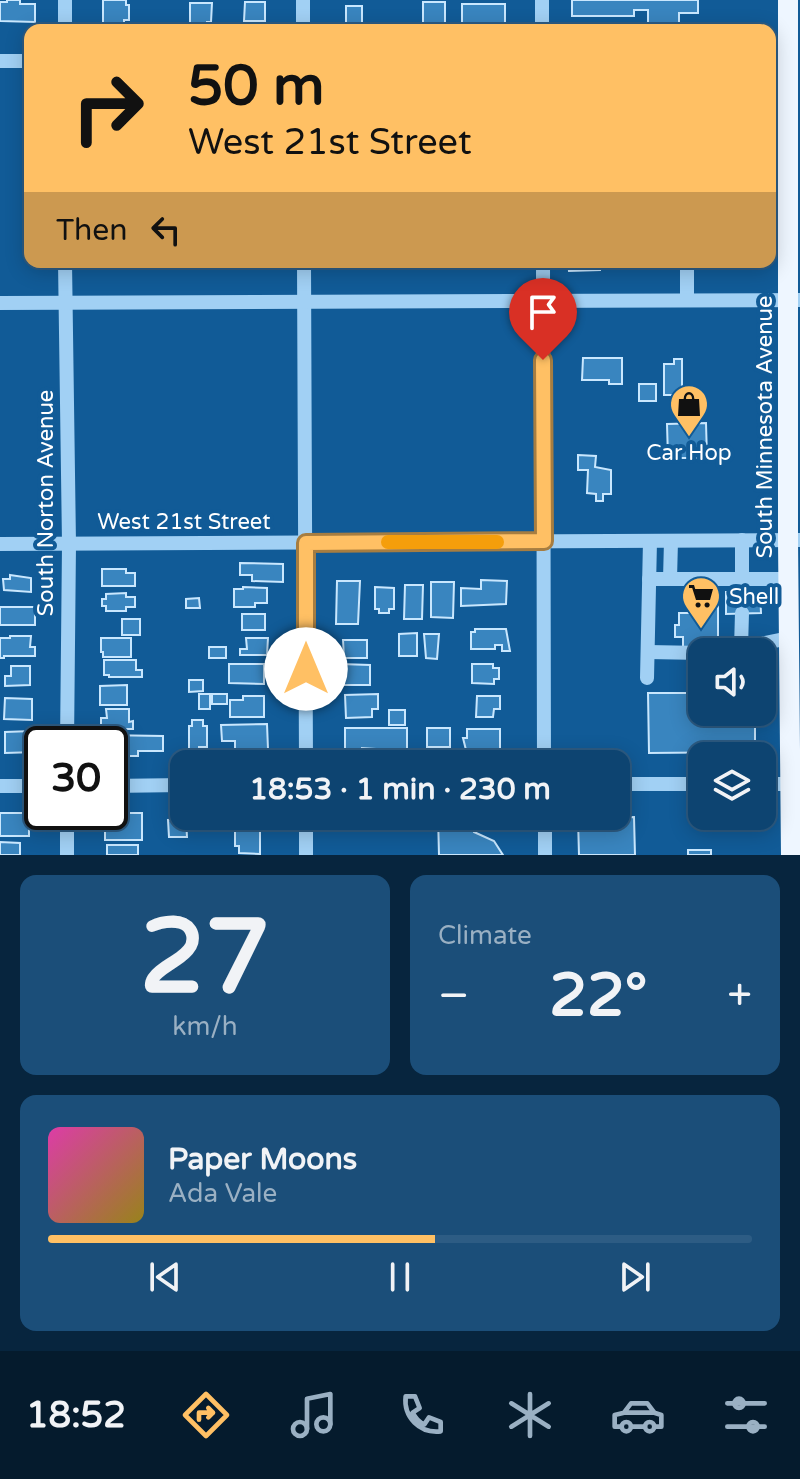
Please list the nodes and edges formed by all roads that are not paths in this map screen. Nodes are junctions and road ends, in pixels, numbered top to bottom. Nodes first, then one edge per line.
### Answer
1 (65, 0) edge
2 (303, 0) edge
3 (542, 0) edge
4 (788, 0) edge
5 (65, 24) edge
6 (303, 24) edge
7 (542, 24) edge
8 (794, 57) edge
9 (0, 61) edge
10 (24, 61) edge
11 (786, 107) edge
12 (794, 152) edge
13 (784, 201) edge
14 (65, 268) edge
15 (304, 268) edge
16 (543, 268) edge
17 (687, 268) edge
18 (543, 300) junction
19 (687, 300) junction
20 (794, 300) edge
21 (0, 303) edge
22 (305, 303) junction
23 (65, 304) junction
24 (794, 418) edge
25 (742, 540) junction
26 (794, 540) edge
27 (544, 541) junction
28 (650, 541) junction
29 (671, 541) junction
30 (306, 543) junction
31 (0, 544) edge
32 (69, 544) junction
33 (649, 579) junction
34 (670, 579) junction
35 (792, 583) edge
36 (742, 586) junction
37 (742, 613) dead end
38 (741, 638) edge
39 (789, 638) junction
40 (776, 641) edge
41 (648, 652) junction
42 (688, 653) edge
43 (647, 678) dead end
44 (795, 696) edge
45 (67, 726) edge
46 (306, 750) edge
47 (544, 750) edge
48 (630, 784) edge
49 (688, 784) edge
50 (796, 784) edge
51 (170, 785) edge
52 (0, 786) edge
53 (24, 786) edge
54 (128, 786) edge
55 (67, 830) edge
56 (306, 830) edge
57 (545, 830) edge
58 (67, 855) edge
59 (306, 855) edge
60 (545, 855) edge
61 (791, 855) edge

1 - 5 street
2 - 6 street
3 - 7 street
4 - 8 main road, South Minnesota Avenue
8 - 11 main road, South Minnesota Avenue
9 - 10 street
11 - 12 main road, South Minnesota Avenue
12 - 13 main road, South Minnesota Avenue
13 - 20 main road, South Minnesota Avenue
14 - 23 street, South Norton Avenue
15 - 22 street
16 - 18 street
17 - 19 street
18 - 19 street
18 - 22 street
18 - 27 street
19 - 20 street
20 - 24 main road, South Minnesota Avenue
21 - 23 street
22 - 23 street
22 - 30 street
23 - 32 street, South Norton Avenue
24 - 26 main road, South Minnesota Avenue
25 - 26 street, West 21st Street
25 - 29 street, West 21st Street
25 - 36 street
26 - 35 main road, South Minnesota Avenue
27 - 28 street, West 21st Street
27 - 30 street, West 21st Street
27 - 47 street
28 - 29 street, West 21st Street
28 - 33 street
29 - 34 street
30 - 32 street, West 21st Street
30 - 46 street
31 - 32 street, West 21st Street
32 - 45 street, South Norton Avenue
33 - 34 street
33 - 41 street
34 - 36 street
35 - 36 street
35 - 39 main road, South Minnesota Avenue
37 - 38 street
39 - 40 street
39 - 44 main road, South Minnesota Avenue
41 - 42 street
41 - 43 street
44 - 50 main road, South Minnesota Avenue
48 - 49 street
50 - 61 main road, South Minnesota Avenue
51 - 54 street
52 - 53 street
55 - 58 street
56 - 59 street
57 - 60 street

